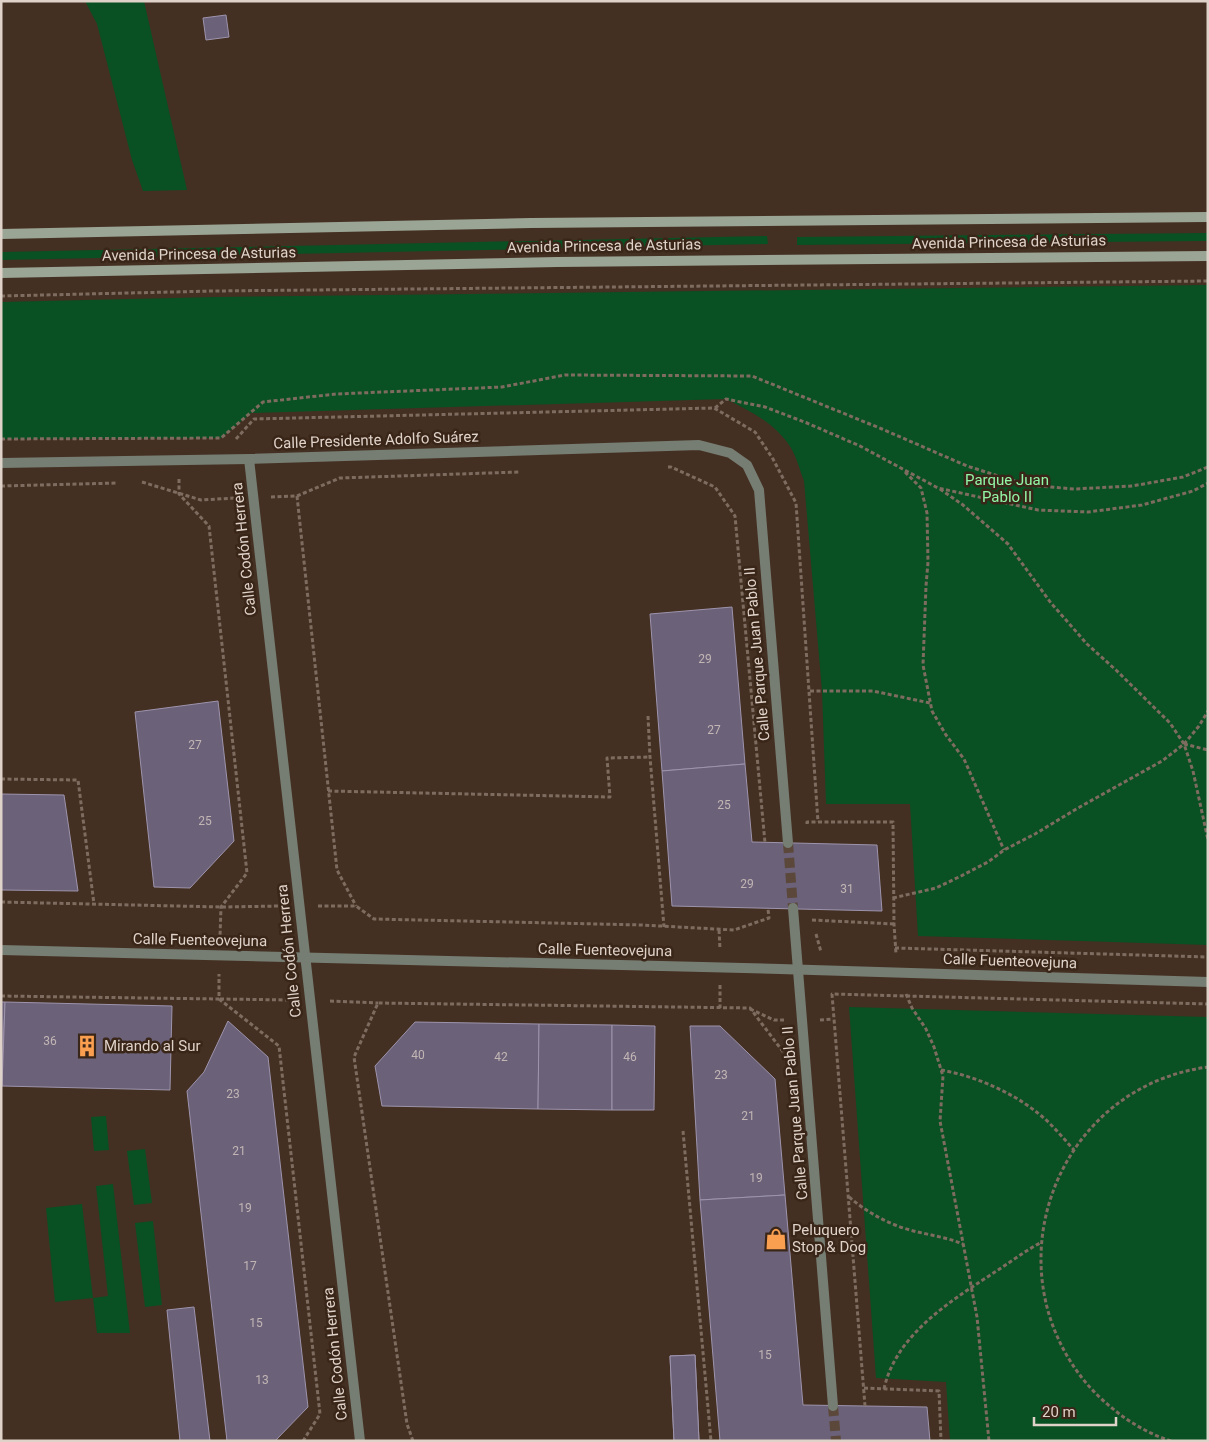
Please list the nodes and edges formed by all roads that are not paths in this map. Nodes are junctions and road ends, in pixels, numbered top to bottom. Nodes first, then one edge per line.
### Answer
1 (1208, 217) edge
2 (1, 234) edge
3 (1208, 256) edge
4 (1, 273) edge
5 (249, 459) junction
6 (1, 463) edge
7 (747, 466) joint
8 (788, 843) tunnel mouth
9 (793, 913) tunnel mouth
10 (1, 950) edge
11 (305, 957) junction
12 (798, 969) junction
13 (1208, 982) edge
14 (833, 1406) tunnel mouth
15 (360, 1441) edge

1 - 2 main road, Avenida Princesa de Asturias
3 - 4 main road, Avenida Princesa de Asturias
5 - 6 street, Calle Presidente Adolfo Suárez
5 - 7 street, Calle Presidente Adolfo Suárez
5 - 11 street, Calle Codón Herrera
7 - 8 street, Calle Parque Juan Pablo II
9 - 12 street, Calle Parque Juan Pablo II
10 - 11 street, Calle Fuenteovejuna
11 - 12 street, Calle Fuenteovejuna
11 - 15 street, Calle Codón Herrera
12 - 13 street, Calle Fuenteovejuna
12 - 14 street, Calle Parque Juan Pablo II

